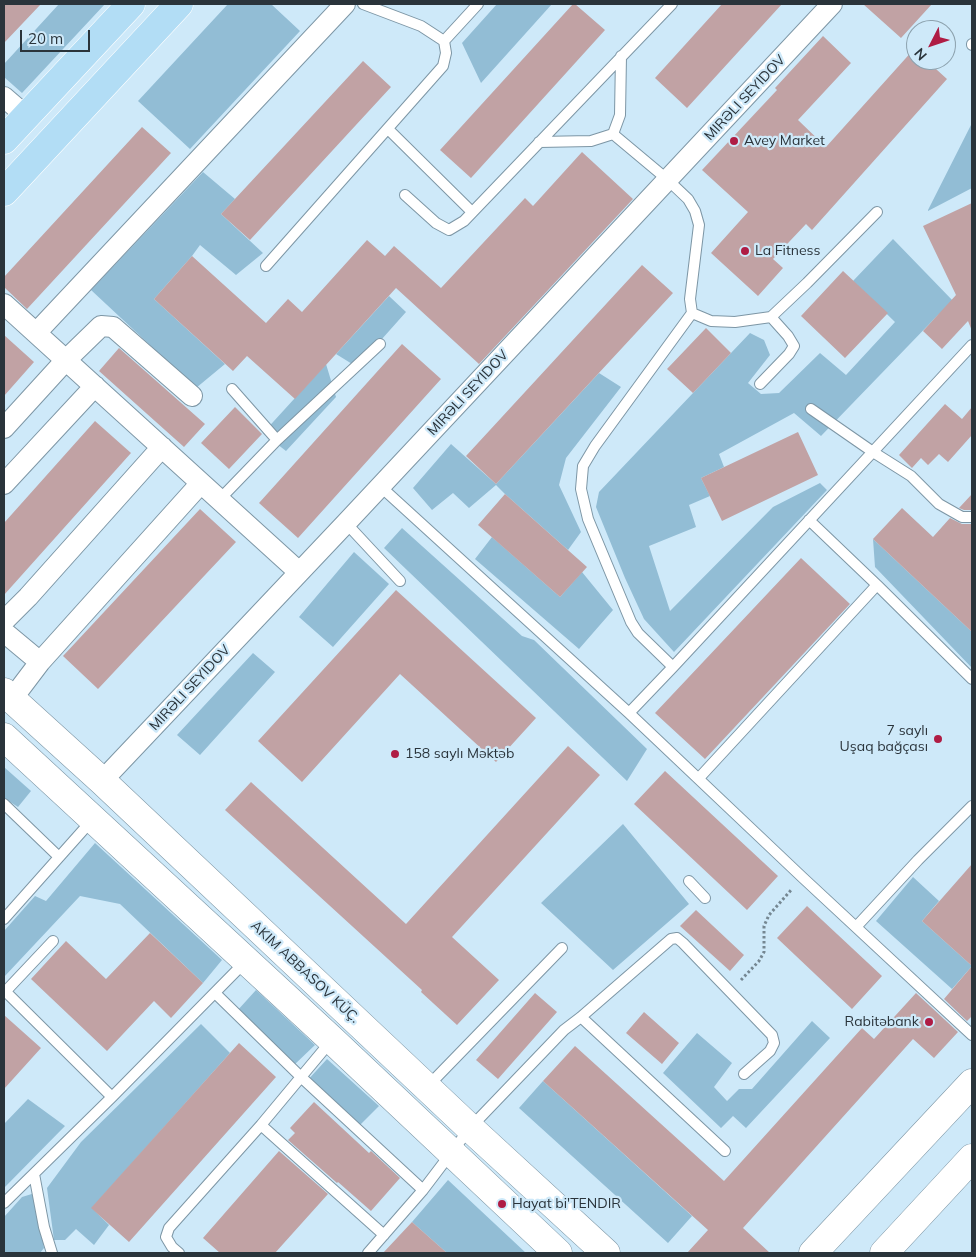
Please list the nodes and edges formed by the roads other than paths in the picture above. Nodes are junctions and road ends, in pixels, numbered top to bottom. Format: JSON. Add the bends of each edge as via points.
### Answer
{"nodes":[{"id":1,"x":131,"y":4,"type":"edge"},
{"id":2,"x":179,"y":4,"type":"edge"},
{"id":3,"x":345,"y":4,"type":"edge"},
{"id":4,"x":363,"y":4,"type":"edge"},
{"id":5,"x":478,"y":4,"type":"edge"},
{"id":6,"x":672,"y":4,"type":"edge"},
{"id":7,"x":832,"y":4,"type":"edge"},
{"id":8,"x":444,"y":41,"type":"junction"},
{"id":9,"x":621,"y":56,"type":"junction"},
{"id":10,"x":4,"y":97,"type":"edge"},
{"id":11,"x":26,"y":116,"type":"junction"},
{"id":12,"x":388,"y":129,"type":"junction"},
{"id":13,"x":613,"y":134,"type":"junction"},
{"id":14,"x":4,"y":140,"type":"edge"},
{"id":15,"x":539,"y":142,"type":"junction"},
{"id":16,"x":668,"y":180,"type":"junction"},
{"id":17,"x":4,"y":192,"type":"edge"},
{"id":18,"x":404,"y":195,"type":"dead end"},
{"id":19,"x":472,"y":212,"type":"junction"},
{"id":20,"x":876,"y":212,"type":"dead end"},
{"id":21,"x":266,"y":266,"type":"dead end"},
{"id":22,"x":4,"y":304,"type":"edge"},
{"id":23,"x":692,"y":313,"type":"junction"},
{"id":24,"x":770,"y":317,"type":"junction"},
{"id":25,"x":36,"y":333,"type":"junction"},
{"id":26,"x":380,"y":344,"type":"dead end"},
{"id":27,"x":972,"y":345,"type":"edge"},
{"id":28,"x":66,"y":360,"type":"junction"},
{"id":29,"x":760,"y":384,"type":"dead end"},
{"id":30,"x":95,"y":386,"type":"junction"},
{"id":31,"x":232,"y":389,"type":"dead end"},
{"id":32,"x":192,"y":396,"type":"dead end"},
{"id":33,"x":811,"y":409,"type":"dead end"},
{"id":34,"x":4,"y":428,"type":"edge"},
{"id":35,"x":277,"y":440,"type":"junction"},
{"id":36,"x":162,"y":447,"type":"junction"},
{"id":37,"x":873,"y":452,"type":"junction"},
{"id":38,"x":201,"y":483,"type":"junction"},
{"id":39,"x":4,"y":484,"type":"edge"},
{"id":40,"x":380,"y":486,"type":"junction"},
{"id":41,"x":220,"y":500,"type":"junction"},
{"id":42,"x":972,"y":517,"type":"edge"},
{"id":43,"x":809,"y":520,"type":"junction"},
{"id":44,"x":346,"y":523,"type":"junction"},
{"id":45,"x":299,"y":572,"type":"junction"},
{"id":46,"x":400,"y":581,"type":"dead end"},
{"id":47,"x":876,"y":585,"type":"junction"},
{"id":48,"x":4,"y":621,"type":"edge"},
{"id":49,"x":4,"y":632,"type":"edge"},
{"id":50,"x":40,"y":662,"type":"junction"},
{"id":51,"x":673,"y":667,"type":"junction"},
{"id":52,"x":972,"y":679,"type":"edge"},
{"id":53,"x":6,"y":700,"type":"edge"},
{"id":54,"x":629,"y":713,"type":"junction"},
{"id":55,"x":4,"y":737,"type":"edge"},
{"id":56,"x":698,"y":778,"type":"junction"},
{"id":57,"x":102,"y":781,"type":"junction"},
{"id":58,"x":4,"y":804,"type":"edge"},
{"id":59,"x":972,"y":806,"type":"edge"},
{"id":60,"x":93,"y":819,"type":"junction"},
{"id":61,"x":59,"y":857,"type":"junction"},
{"id":62,"x":689,"y":881,"type":"dead end"},
{"id":63,"x":705,"y":898,"type":"dead end"},
{"id":64,"x":4,"y":919,"type":"edge"},
{"id":65,"x":856,"y":926,"type":"junction"},
{"id":66,"x":53,"y":941,"type":"dead end"},
{"id":67,"x":562,"y":948,"type":"dead end"},
{"id":68,"x":246,"y":961,"type":"junction"},
{"id":69,"x":4,"y":992,"type":"edge"},
{"id":70,"x":215,"y":992,"type":"junction"},
{"id":71,"x":581,"y":1016,"type":"junction"},
{"id":72,"x":972,"y":1035,"type":"edge"},
{"id":73,"x":332,"y":1040,"type":"junction"},
{"id":74,"x":744,"y":1074,"type":"dead end"},
{"id":75,"x":301,"y":1077,"type":"junction"},
{"id":76,"x":972,"y":1083,"type":"edge"},
{"id":77,"x":427,"y":1087,"type":"junction"},
{"id":78,"x":112,"y":1097,"type":"junction"},
{"id":79,"x":261,"y":1124,"type":"junction"},
{"id":80,"x":470,"y":1128,"type":"junction"},
{"id":81,"x":725,"y":1151,"type":"dead end"},
{"id":82,"x":451,"y":1153,"type":"junction"},
{"id":83,"x":972,"y":1158,"type":"edge"},
{"id":84,"x":34,"y":1174,"type":"junction"},
{"id":85,"x":423,"y":1190,"type":"junction"},
{"id":86,"x":4,"y":1203,"type":"edge"},
{"id":87,"x":384,"y":1235,"type":"junction"},
{"id":88,"x":52,"y":1253,"type":"edge"},
{"id":89,"x":179,"y":1253,"type":"edge"},
{"id":90,"x":368,"y":1253,"type":"edge"},
{"id":91,"x":558,"y":1253,"type":"edge"},
{"id":92,"x":606,"y":1253,"type":"edge"},
{"id":93,"x":813,"y":1253,"type":"edge"},
{"id":94,"x":884,"y":1253,"type":"edge"}],
"edges":[{"from":1,"to":11,"type":"main road"},
{"from":2,"to":17,"type":"main road"},
{"from":3,"to":25,"type":"street"},
{"from":4,"to":8,"type":"lane","via":[[421,26]]},
{"from":5,"to":8,"type":"lane"},
{"from":6,"to":9,"type":"lane"},
{"from":7,"to":16,"type":"street","name":"MIRƏLI SEYIDOV"},
{"from":8,"to":12,"type":"lane","via":[[443,66]]},
{"from":9,"to":13,"type":"lane","via":[[620,116]]},
{"from":9,"to":15,"type":"lane"},
{"from":10,"to":11,"type":"street"},
{"from":11,"to":14,"type":"main road"},
{"from":12,"to":19,"type":"lane"},
{"from":12,"to":21,"type":"lane"},
{"from":13,"to":15,"type":"lane","via":[[590,141]]},
{"from":13,"to":16,"type":"lane"},
{"from":15,"to":19,"type":"lane"},
{"from":16,"to":23,"type":"lane","via":[[688,199],[699,225],[690,299]]},
{"from":16,"to":40,"type":"street","name":"MIRƏLI SEYIDOV"},
{"from":18,"to":19,"type":"lane","via":[[449,230]]},
{"from":20,"to":24,"type":"lane"},
{"from":22,"to":25,"type":"street"},
{"from":23,"to":24,"type":"lane","via":[[711,320],[735,322]]},
{"from":23,"to":51,"type":"lane","via":[[595,446],[583,466],[581,489],[588,519],[630,622]]},
{"from":24,"to":29,"type":"lane","via":[[794,346]]},
{"from":25,"to":28,"type":"street"},
{"from":26,"to":35,"type":"lane"},
{"from":27,"to":37,"type":"lane"},
{"from":28,"to":30,"type":"street"},
{"from":28,"to":32,"type":"street","via":[[101,326],[113,327]]},
{"from":28,"to":34,"type":"street"},
{"from":30,"to":36,"type":"street"},
{"from":30,"to":39,"type":"street"},
{"from":31,"to":35,"type":"lane"},
{"from":33,"to":37,"type":"lane"},
{"from":35,"to":41,"type":"lane"},
{"from":36,"to":38,"type":"street"},
{"from":36,"to":48,"type":"street"},
{"from":37,"to":42,"type":"lane","via":[[911,476],[939,504],[962,517]]},
{"from":37,"to":43,"type":"lane"},
{"from":38,"to":41,"type":"street"},
{"from":38,"to":50,"type":"street"},
{"from":40,"to":44,"type":"street","name":"MIRƏLI SEYIDOV"},
{"from":40,"to":54,"type":"lane"},
{"from":41,"to":45,"type":"street"},
{"from":43,"to":47,"type":"lane"},
{"from":43,"to":51,"type":"lane"},
{"from":44,"to":45,"type":"street","name":"MIRƏLI SEYIDOV"},
{"from":44,"to":46,"type":"lane"},
{"from":45,"to":57,"type":"street","name":"MIRƏLI SEYIDOV"},
{"from":47,"to":52,"type":"lane"},
{"from":47,"to":56,"type":"lane"},
{"from":49,"to":50,"type":"street"},
{"from":50,"to":53,"type":"street"},
{"from":51,"to":54,"type":"lane"},
{"from":53,"to":57,"type":"main road","name":"AKIM ABBASOV KÜÇ."},
{"from":54,"to":56,"type":"lane"},
{"from":55,"to":60,"type":"main road"},
{"from":56,"to":65,"type":"lane"},
{"from":57,"to":77,"type":"main road","name":"AKIM ABBASOV KÜÇ."},
{"from":58,"to":61,"type":"lane"},
{"from":59,"to":65,"type":"lane"},
{"from":60,"to":61,"type":"lane"},
{"from":60,"to":68,"type":"main road"},
{"from":61,"to":64,"type":"lane"},
{"from":62,"to":63,"type":"lane"},
{"from":65,"to":72,"type":"lane"},
{"from":66,"to":69,"type":"lane"},
{"from":67,"to":77,"type":"lane"},
{"from":68,"to":70,"type":"lane"},
{"from":68,"to":73,"type":"main road"},
{"from":69,"to":78,"type":"lane"},
{"from":70,"to":75,"type":"lane"},
{"from":70,"to":78,"type":"lane"},
{"from":71,"to":74,"type":"lane","via":[[671,939],[677,938],[772,1035],[774,1043],[770,1051]]},
{"from":71,"to":80,"type":"lane"},
{"from":71,"to":81,"type":"lane"},
{"from":73,"to":75,"type":"lane"},
{"from":73,"to":82,"type":"main road"},
{"from":75,"to":79,"type":"lane"},
{"from":75,"to":85,"type":"lane"},
{"from":76,"to":93,"type":"main road"},
{"from":77,"to":80,"type":"main road","name":"AKIM ABBASOV KÜÇ."},
{"from":78,"to":84,"type":"lane"},
{"from":79,"to":87,"type":"lane"},
{"from":79,"to":89,"type":"lane","via":[[169,1228],[166,1237]]},
{"from":80,"to":82,"type":"lane"},
{"from":80,"to":92,"type":"main road","name":"AKIM ABBASOV KÜÇ."},
{"from":82,"to":85,"type":"lane"},
{"from":82,"to":91,"type":"main road"},
{"from":83,"to":94,"type":"main road"},
{"from":84,"to":86,"type":"lane"},
{"from":84,"to":88,"type":"lane"},
{"from":85,"to":87,"type":"lane"},
{"from":87,"to":90,"type":"lane"}]}
